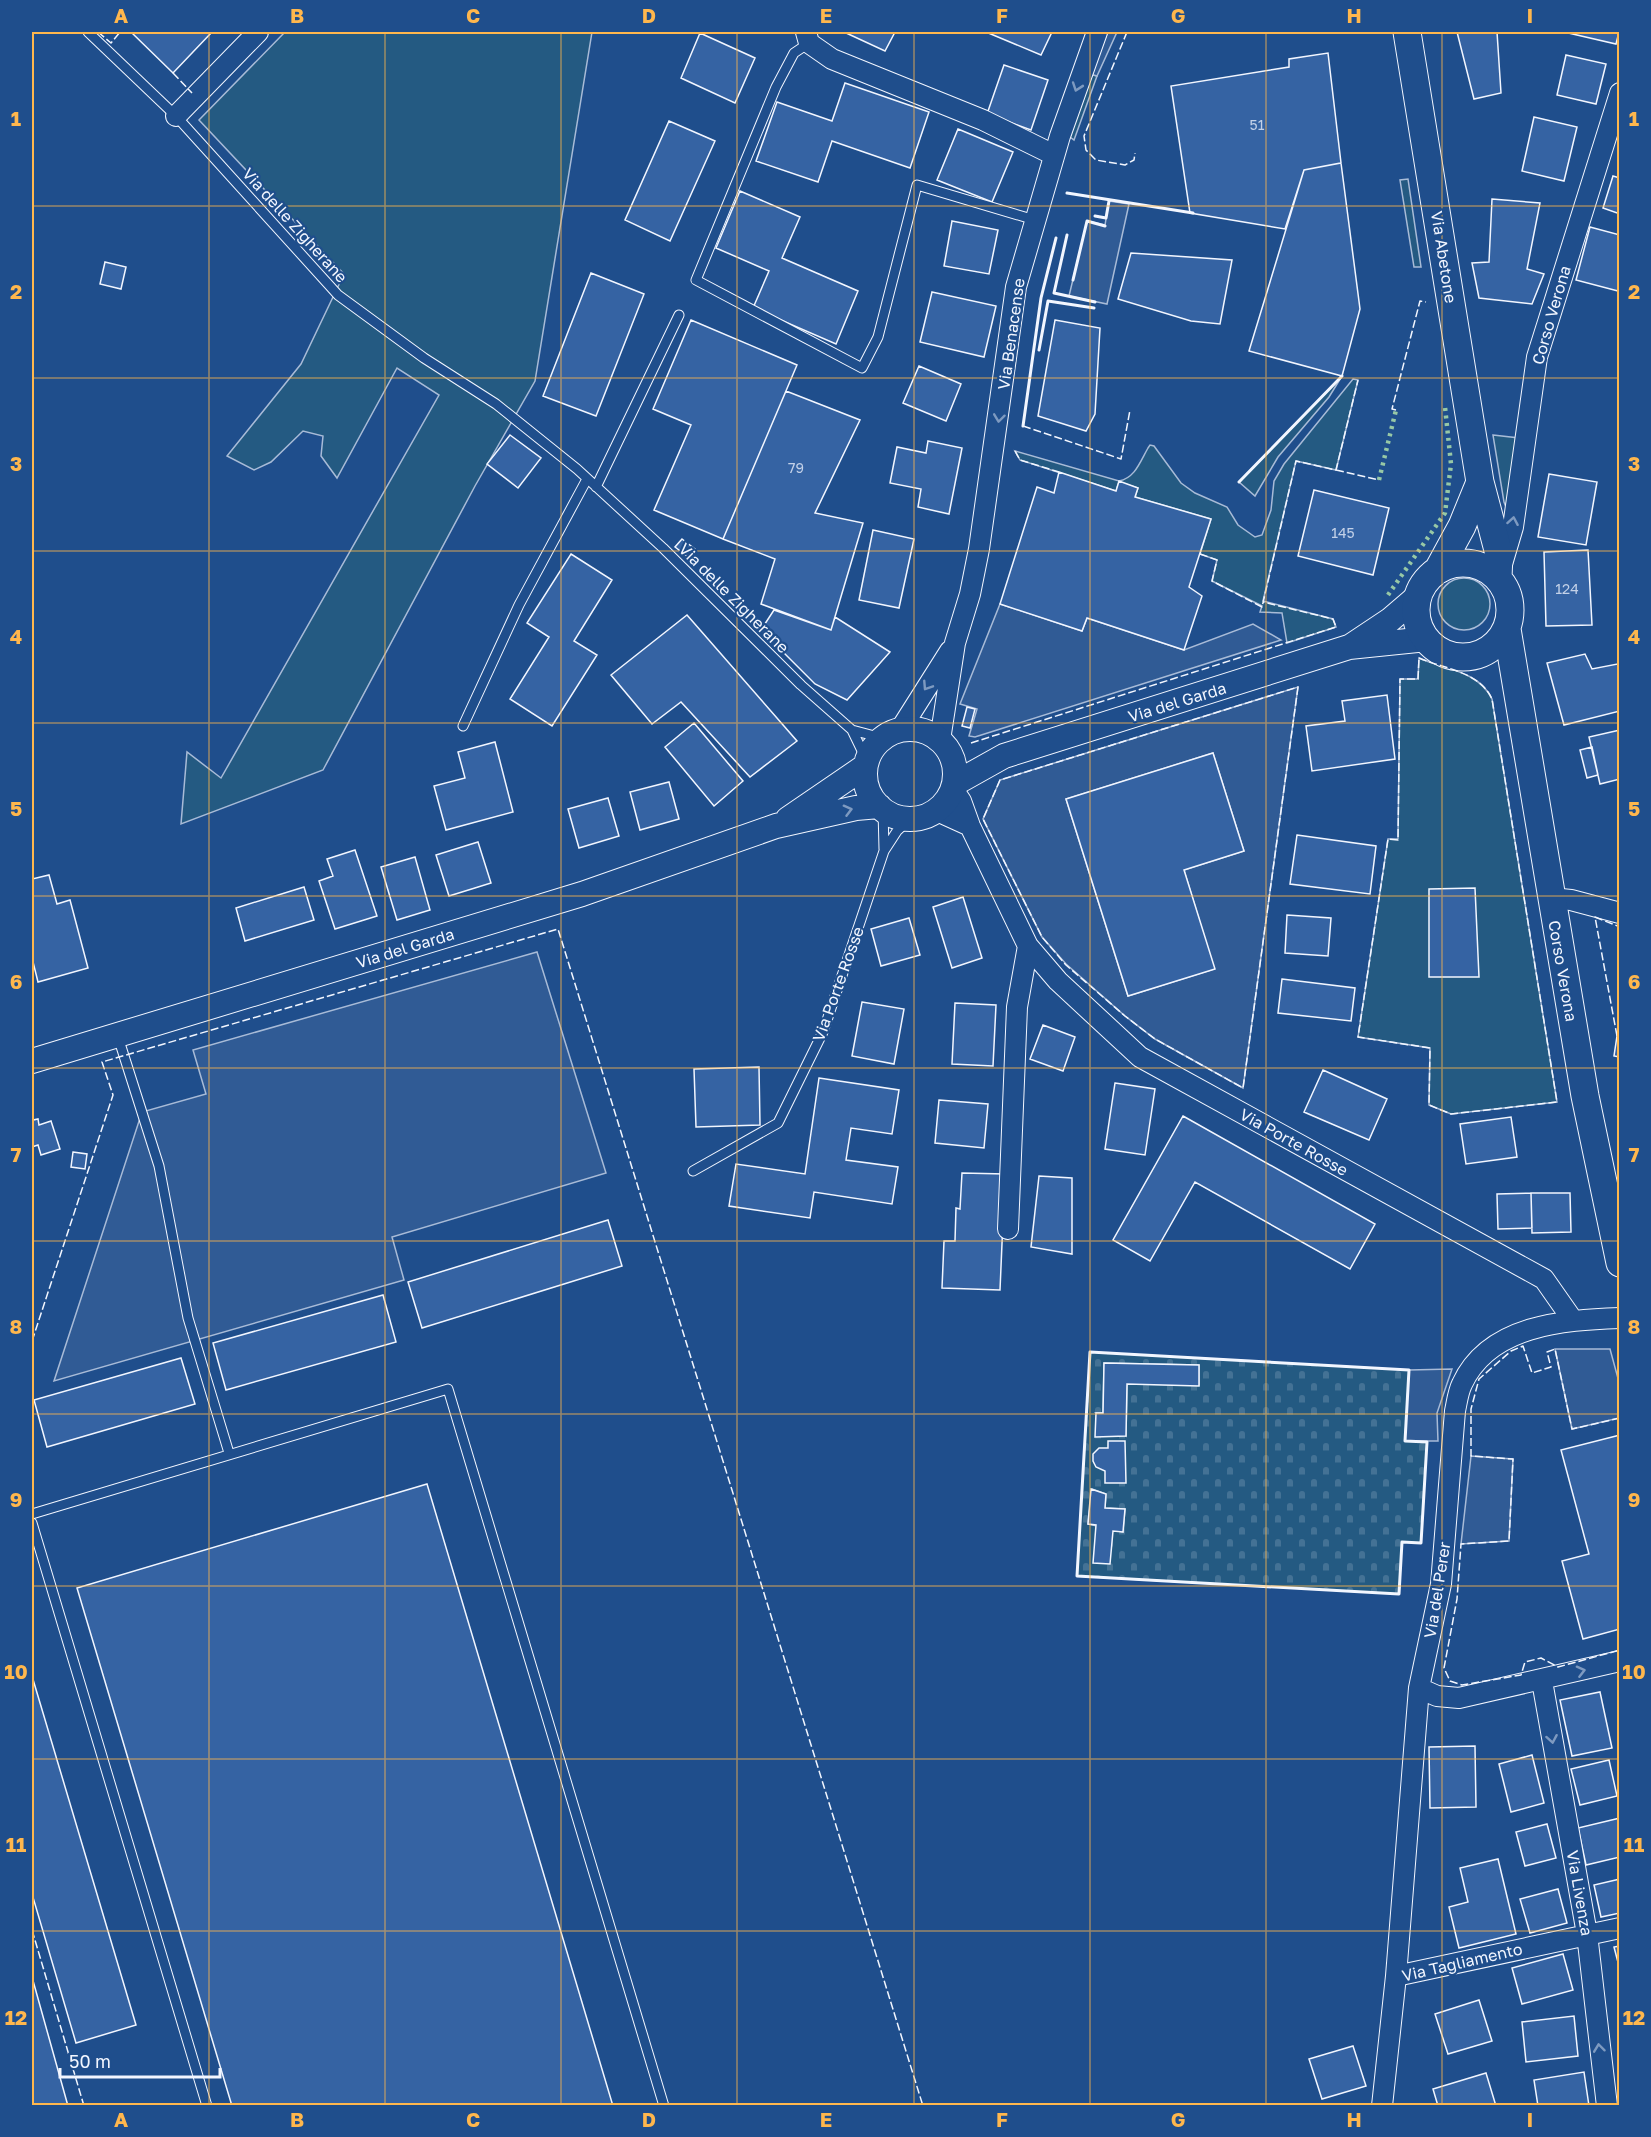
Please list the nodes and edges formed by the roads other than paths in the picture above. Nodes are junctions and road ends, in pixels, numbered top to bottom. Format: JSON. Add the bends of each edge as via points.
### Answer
{"nodes":[{"id":1,"x":88,"y":32,"type":"edge"},
{"id":2,"x":258,"y":32,"type":"edge"},
{"id":3,"x":1097,"y":32,"type":"edge"},
{"id":4,"x":1407,"y":32,"type":"edge"},
{"id":5,"x":807,"y":37,"type":"edge"},
{"id":6,"x":1620,"y":93,"type":"edge"},
{"id":7,"x":176,"y":116,"type":"junction"},
{"id":8,"x":1054,"y":155,"type":"junction"},
{"id":9,"x":1035,"y":219,"type":"junction"},
{"id":10,"x":679,"y":315,"type":"dead end"},
{"id":11,"x":588,"y":479,"type":"junction"},
{"id":12,"x":1480,"y":483,"type":"junction"},
{"id":13,"x":596,"y":487,"type":"junction"},
{"id":14,"x":1438,"y":570,"type":"junction"},
{"id":15,"x":1498,"y":578,"type":"junction"},
{"id":16,"x":1418,"y":596,"type":"junction"},
{"id":17,"x":1507,"y":629,"type":"junction"},
{"id":18,"x":1427,"y":639,"type":"junction"},
{"id":19,"x":955,"y":643,"type":"junction"},
{"id":20,"x":1349,"y":647,"type":"junction"},
{"id":21,"x":1473,"y":656,"type":"junction"},
{"id":22,"x":1513,"y":678,"type":"junction"},
{"id":23,"x":463,"y":726,"type":"dead end"},
{"id":24,"x":852,"y":730,"type":"junction"},
{"id":25,"x":891,"y":734,"type":"junction"},
{"id":26,"x":945,"y":746,"type":"junction"},
{"id":27,"x":1004,"y":756,"type":"junction"},
{"id":28,"x":865,"y":764,"type":"junction"},
{"id":29,"x":954,"y":787,"type":"junction"},
{"id":30,"x":881,"y":808,"type":"junction"},
{"id":31,"x":937,"y":811,"type":"junction"},
{"id":32,"x":910,"y":819,"type":"junction"},
{"id":33,"x":776,"y":826,"type":"junction"},
{"id":34,"x":970,"y":826,"type":"junction"},
{"id":35,"x":884,"y":851,"type":"junction"},
{"id":36,"x":1551,"y":898,"type":"junction"},
{"id":37,"x":1620,"y":913,"type":"edge"},
{"id":38,"x":1028,"y":946,"type":"junction"},
{"id":39,"x":117,"y":1034,"type":"junction"},
{"id":40,"x":32,"y":1061,"type":"edge"},
{"id":41,"x":693,"y":1171,"type":"dead end"},
{"id":42,"x":1008,"y":1229,"type":"dead end"},
{"id":43,"x":1618,"y":1248,"type":"edge"},
{"id":44,"x":1620,"y":1318,"type":"edge"},
{"id":45,"x":1572,"y":1319,"type":"junction"},
{"id":46,"x":229,"y":1453,"type":"junction"},
{"id":47,"x":32,"y":1514,"type":"edge"},
{"id":48,"x":32,"y":1523,"type":"edge"},
{"id":49,"x":1620,"y":1661,"type":"edge"},
{"id":50,"x":1542,"y":1681,"type":"junction"},
{"id":51,"x":1419,"y":1688,"type":"junction"},
{"id":52,"x":1620,"y":1928,"type":"edge"},
{"id":53,"x":1587,"y":1934,"type":"junction"},
{"id":54,"x":1396,"y":1976,"type":"junction"},
{"id":55,"x":207,"y":2106,"type":"edge"},
{"id":56,"x":664,"y":2106,"type":"edge"},
{"id":57,"x":1382,"y":2106,"type":"edge"},
{"id":58,"x":1607,"y":2106,"type":"edge"}],
"edges":[{"from":1,"to":7,"type":"lane","name":"Via delle Zigherane"},
{"from":2,"to":7,"type":"street"},
{"from":3,"to":8,"type":"street","name":"Via Benacense","one_way":true},
{"from":4,"to":12,"type":"main road","name":"Via Abetone"},
{"from":5,"to":8,"type":"street","via":[[832,59],[983,120]]},
{"from":5,"to":9,"type":"lane","via":[[794,52],[776,87],[696,280],[862,368],[878,337],[917,185]]},
{"from":15,"to":6,"type":"street","name":"Corso Verona","one_way":true,"via":[[1513,527],[1537,357]]},
{"from":7,"to":11,"type":"lane","name":"Via delle Zigherane","via":[[338,295],[424,358],[496,404]]},
{"from":8,"to":9,"type":"street","name":"Via Benacense"},
{"from":9,"to":19,"type":"street","name":"Via Benacense","one_way":true,"via":[[1016,287],[970,594]]},
{"from":10,"to":13,"type":"lane"},
{"from":11,"to":13,"type":"lane","name":"Via delle Zigherane"},
{"from":11,"to":23,"type":"lane","via":[[519,605]]},
{"from":12,"to":14,"type":"main road"},
{"from":12,"to":15,"type":"main road","name":"Via Abetone","via":[[1498,554]]},
{"from":13,"to":24,"type":"lane","name":"Via delle Zigherane"},
{"from":14,"to":15,"type":"main road","via":[[1463,563],[1476,564]]},
{"from":14,"to":16,"type":"main road","via":[[1428,578]]},
{"from":15,"to":17,"type":"main road","via":[[1510,602]]},
{"from":16,"to":18,"type":"main road","via":[[1416,614]]},
{"from":16,"to":20,"type":"street","name":"Via del Garda"},
{"from":17,"to":21,"type":"main road","via":[[1487,651]]},
{"from":17,"to":22,"type":"main road","name":"Corso Verona"},
{"from":18,"to":20,"type":"street","name":"Via del Garda"},
{"from":18,"to":21,"type":"main road","via":[[1448,654]]},
{"from":19,"to":25,"type":"street","one_way":true},
{"from":19,"to":26,"type":"street"},
{"from":20,"to":27,"type":"street","name":"Via del Garda"},
{"from":21,"to":22,"type":"main road"},
{"from":22,"to":36,"type":"main road","name":"Corso Verona"},
{"from":24,"to":25,"type":"lane","name":"Via delle Zigherane"},
{"from":24,"to":28,"type":"lane","name":"Via delle Zigherane"},
{"from":25,"to":26,"type":"street","via":[[921,730]]},
{"from":25,"to":28,"type":"street"},
{"from":26,"to":27,"type":"street","name":"Via del Garda"},
{"from":26,"to":29,"type":"street","via":[[955,768]]},
{"from":27,"to":29,"type":"street","name":"Via del Garda"},
{"from":28,"to":30,"type":"street","via":[[869,792]]},
{"from":28,"to":33,"type":"street","name":"Via del Garda"},
{"from":29,"to":31,"type":"street"},
{"from":29,"to":34,"type":"street","name":"Via Porte Rosse"},
{"from":30,"to":32,"type":"street"},
{"from":33,"to":30,"type":"street","name":"Via del Garda","one_way":true,"via":[[856,808]]},
{"from":30,"to":35,"type":"lane"},
{"from":31,"to":32,"type":"street"},
{"from":31,"to":34,"type":"street"},
{"from":32,"to":35,"type":"lane"},
{"from":33,"to":39,"type":"street","name":"Via del Garda","via":[[582,894]]},
{"from":34,"to":38,"type":"street","name":"Via Porte Rosse"},
{"from":35,"to":41,"type":"lane","name":"Via Porte Rosse","via":[[823,1032],[778,1123]]},
{"from":36,"to":37,"type":"street"},
{"from":36,"to":43,"type":"main road","name":"Corso Verona","via":[[1585,1096]]},
{"from":38,"to":42,"type":"street","via":[[1017,1007]]},
{"from":38,"to":45,"type":"street","name":"Via Porte Rosse","via":[[1058,981],[1140,1057],[1544,1280]]},
{"from":39,"to":40,"type":"street","name":"Via del Garda"},
{"from":39,"to":46,"type":"lane","via":[[159,1166],[188,1318]]},
{"from":44,"to":45,"type":"street","name":"Via del Perer"},
{"from":45,"to":51,"type":"street","name":"Via del Perer","via":[[1511,1335],[1480,1359],[1462,1385],[1455,1411],[1441,1584]]},
{"from":46,"to":47,"type":"lane"},
{"from":46,"to":56,"type":"lane","via":[[448,1389]]},
{"from":48,"to":55,"type":"lane"},
{"from":50,"to":49,"type":"street","one_way":true},
{"from":50,"to":51,"type":"street","via":[[1459,1698],[1437,1696]]},
{"from":50,"to":53,"type":"street","name":"Via Livenza","one_way":true},
{"from":51,"to":54,"type":"street","name":"Via del Perer"},
{"from":52,"to":53,"type":"street","name":"Via Tagliamento"},
{"from":53,"to":54,"type":"street","name":"Via Tagliamento"},
{"from":58,"to":53,"type":"street","name":"Via Livenza","one_way":true},
{"from":54,"to":57,"type":"street","name":"Via Tagliamento"}]}
